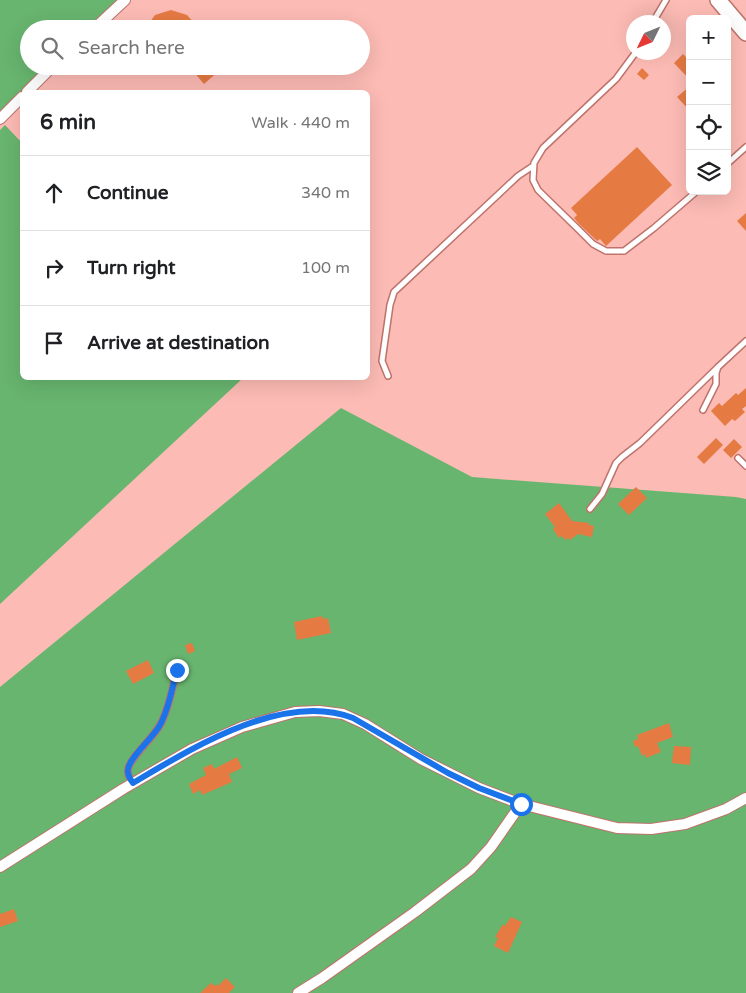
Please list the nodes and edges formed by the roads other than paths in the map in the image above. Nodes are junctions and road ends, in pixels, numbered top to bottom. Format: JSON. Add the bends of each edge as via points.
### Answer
{"nodes":[{"id":1,"x":125,"y":0,"type":"edge"},
{"id":2,"x":666,"y":0,"type":"edge"},
{"id":3,"x":718,"y":0,"type":"edge"},
{"id":4,"x":657,"y":15,"type":"edge"},
{"id":5,"x":104,"y":20,"type":"edge"},
{"id":6,"x":746,"y":33,"type":"edge"},
{"id":7,"x":630,"y":60,"type":"edge"},
{"id":8,"x":44,"y":75,"type":"edge"},
{"id":9,"x":29,"y":90,"type":"edge"},
{"id":10,"x":20,"y":99,"type":"edge"},
{"id":11,"x":0,"y":119,"type":"edge"},
{"id":12,"x":746,"y":147,"type":"edge"},
{"id":13,"x":731,"y":160,"type":"edge"},
{"id":14,"x":533,"y":166,"type":"junction"},
{"id":15,"x":692,"y":195,"type":"edge"},
{"id":16,"x":746,"y":341,"type":"edge"},
{"id":17,"x":718,"y":367,"type":"junction"},
{"id":18,"x":388,"y":376,"type":"dead end"},
{"id":19,"x":703,"y":410,"type":"dead end"},
{"id":20,"x":738,"y":458,"type":"dead end"},
{"id":21,"x":746,"y":466,"type":"edge"},
{"id":22,"x":590,"y":509,"type":"dead end"},
{"id":23,"x":177,"y":670,"type":"dead end"},
{"id":24,"x":133,"y":783,"type":"junction"},
{"id":25,"x":746,"y":798,"type":"edge"},
{"id":26,"x":521,"y":804,"type":"junction"},
{"id":27,"x":0,"y":867,"type":"edge"},
{"id":28,"x":298,"y":993,"type":"edge"}],
"edges":[{"from":1,"to":5,"type":"street"},
{"from":2,"to":4,"type":"lane"},
{"from":3,"to":6,"type":"street"},
{"from":7,"to":14,"type":"lane","via":[[616,79],[543,148]]},
{"from":8,"to":9,"type":"street"},
{"from":10,"to":11,"type":"street"},
{"from":12,"to":13,"type":"lane"},
{"from":14,"to":15,"type":"lane","via":[[533,180],[538,190],[593,244],[606,251],[624,251]]},
{"from":14,"to":18,"type":"lane","via":[[518,176],[394,292],[382,361]]},
{"from":16,"to":17,"type":"lane"},
{"from":17,"to":19,"type":"lane","via":[[716,384]]},
{"from":17,"to":22,"type":"lane","via":[[616,463],[602,494]]},
{"from":20,"to":21,"type":"lane"},
{"from":23,"to":24,"type":"lane","via":[[161,724],[131,762],[128,770]]},
{"from":24,"to":26,"type":"street","via":[[192,749],[242,726],[295,712],[318,711],[353,718],[448,773]]},
{"from":24,"to":27,"type":"street"},
{"from":25,"to":26,"type":"street","via":[[685,824],[638,830],[617,828]]},
{"from":26,"to":28,"type":"street","via":[[471,869]]}]}
